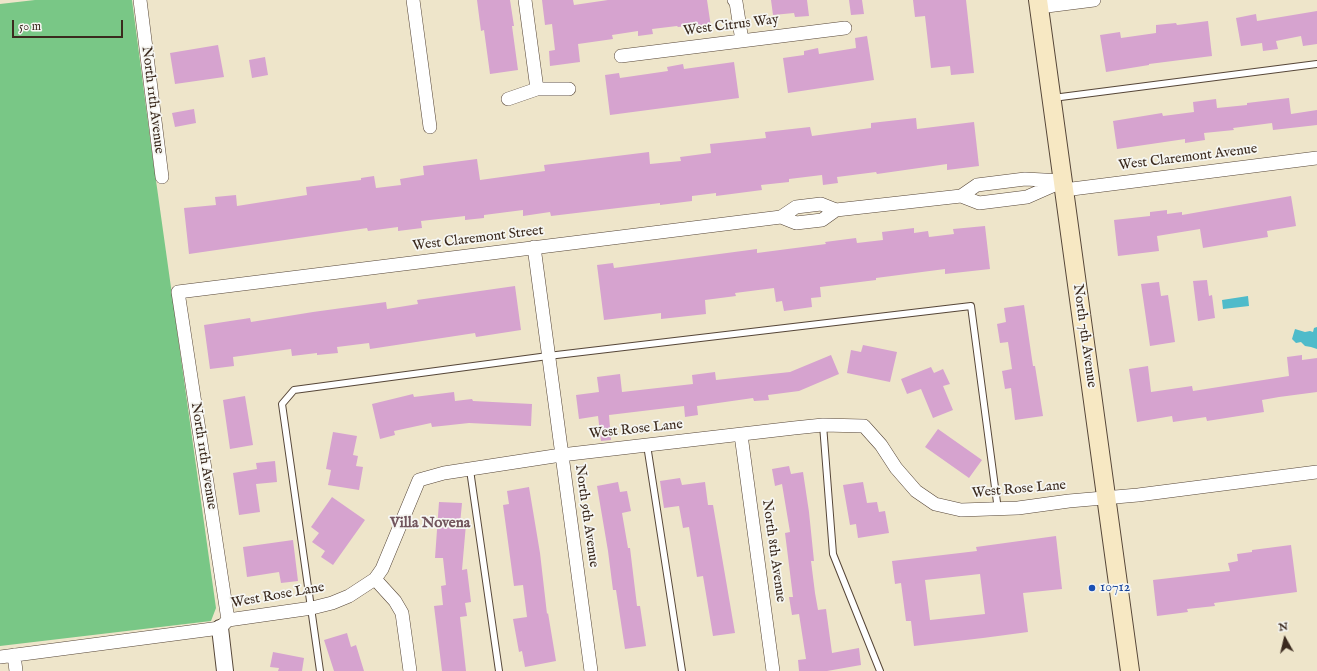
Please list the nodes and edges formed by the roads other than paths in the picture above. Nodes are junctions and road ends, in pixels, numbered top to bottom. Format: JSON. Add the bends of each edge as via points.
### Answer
{"nodes":[{"id":1,"x":140,"y":0,"type":"edge"},
{"id":2,"x":413,"y":0,"type":"edge"},
{"id":3,"x":525,"y":0,"type":"edge"},
{"id":4,"x":1094,"y":0,"type":"edge"},
{"id":5,"x":736,"y":1,"type":"edge"},
{"id":6,"x":1038,"y":4,"type":"edge"},
{"id":7,"x":845,"y":28,"type":"dead end"},
{"id":8,"x":742,"y":41,"type":"junction"},
{"id":9,"x":622,"y":56,"type":"dead end"},
{"id":10,"x":1317,"y":64,"type":"edge"},
{"id":11,"x":537,"y":89,"type":"junction"},
{"id":12,"x":569,"y":89,"type":"dead end"},
{"id":13,"x":508,"y":98,"type":"dead end"},
{"id":14,"x":1051,"y":99,"type":"junction"},
{"id":15,"x":430,"y":128,"type":"dead end"},
{"id":16,"x":1317,"y":158,"type":"edge"},
{"id":17,"x":162,"y":177,"type":"dead end"},
{"id":18,"x":989,"y":184,"type":"junction"},
{"id":19,"x":1063,"y":185,"type":"junction"},
{"id":20,"x":961,"y":196,"type":"junction"},
{"id":21,"x":992,"y":201,"type":"junction"},
{"id":22,"x":534,"y":247,"type":"junction"},
{"id":23,"x":178,"y":292,"type":"joint"},
{"id":24,"x":548,"y":356,"type":"junction"},
{"id":25,"x":823,"y":425,"type":"junction"},
{"id":26,"x":741,"y":435,"type":"junction"},
{"id":27,"x":647,"y":445,"type":"junction"},
{"id":28,"x":561,"y":455,"type":"junction"},
{"id":29,"x":470,"y":470,"type":"junction"},
{"id":30,"x":1317,"y":472,"type":"edge"},
{"id":31,"x":1106,"y":498,"type":"junction"},
{"id":32,"x":998,"y":510,"type":"junction"},
{"id":33,"x":375,"y":579,"type":"junction"},
{"id":34,"x":312,"y":608,"type":"junction"},
{"id":35,"x":224,"y":624,"type":"junction"},
{"id":36,"x":14,"y":655,"type":"junction"},
{"id":37,"x":0,"y":657,"type":"edge"},
{"id":38,"x":16,"y":671,"type":"edge"},
{"id":39,"x":225,"y":671,"type":"edge"},
{"id":40,"x":320,"y":671,"type":"edge"},
{"id":41,"x":410,"y":671,"type":"edge"},
{"id":42,"x":499,"y":671,"type":"edge"},
{"id":43,"x":591,"y":671,"type":"edge"},
{"id":44,"x":682,"y":671,"type":"edge"},
{"id":45,"x":773,"y":671,"type":"edge"},
{"id":46,"x":880,"y":671,"type":"edge"},
{"id":47,"x":1130,"y":671,"type":"edge"}],
"edges":[{"from":1,"to":17,"type":"street","name":"North 11th Avenue"},
{"from":2,"to":15,"type":"street"},
{"from":3,"to":11,"type":"street"},
{"from":4,"to":6,"type":"street"},
{"from":5,"to":8,"type":"street"},
{"from":6,"to":14,"type":"main road","name":"North 7th Avenue"},
{"from":7,"to":8,"type":"street","name":"West Citrus Way"},
{"from":8,"to":9,"type":"street","name":"West Citrus Way"},
{"from":10,"to":14,"type":"lane"},
{"from":11,"to":12,"type":"street"},
{"from":11,"to":13,"type":"street"},
{"from":14,"to":19,"type":"main road","name":"North 7th Avenue"},
{"from":16,"to":19,"type":"street","name":"West Claremont Avenue"},
{"from":18,"to":19,"type":"street","name":"West Claremont Street","via":[[1025,179]]},
{"from":18,"to":20,"type":"street","name":"West Claremont Street","via":[[978,185]]},
{"from":18,"to":21,"type":"street"},
{"from":19,"to":21,"type":"street","name":"West Claremont Street","via":[[1027,197]]},
{"from":19,"to":31,"type":"main road","name":"North 7th Avenue"},
{"from":20,"to":21,"type":"street","name":"West Claremont Street","via":[[979,203]]},
{"from":20,"to":22,"type":"street","name":"West Claremont Street","via":[[836,210],[820,204],[796,207],[781,217]]},
{"from":22,"to":23,"type":"street","name":"West Claremont Street"},
{"from":22,"to":24,"type":"street","name":"North 9th Avenue"},
{"from":23,"to":35,"type":"street","name":"North 11th Avenue"},
{"from":24,"to":28,"type":"street","name":"North 9th Avenue"},
{"from":24,"to":32,"type":"lane","via":[[971,306]]},
{"from":24,"to":34,"type":"lane","via":[[294,390],[282,404]]},
{"from":25,"to":26,"type":"street","name":"West Rose Lane"},
{"from":25,"to":32,"type":"street","name":"West Rose Lane","via":[[864,426],[916,491],[935,504],[961,510]]},
{"from":25,"to":46,"type":"lane","via":[[832,554]]},
{"from":26,"to":27,"type":"street","name":"West Rose Lane"},
{"from":26,"to":45,"type":"street","name":"North 8th Avenue"},
{"from":27,"to":28,"type":"street","name":"West Rose Lane"},
{"from":27,"to":44,"type":"lane"},
{"from":28,"to":29,"type":"street","name":"West Rose Lane"},
{"from":28,"to":43,"type":"street","name":"North 9th Avenue"},
{"from":29,"to":33,"type":"street","name":"West Rose Lane","via":[[444,473],[419,480],[382,569]]},
{"from":29,"to":42,"type":"lane"},
{"from":30,"to":31,"type":"street","name":"West Rose Lane"},
{"from":31,"to":32,"type":"street","name":"West Rose Lane"},
{"from":31,"to":47,"type":"main road","name":"North 7th Avenue"},
{"from":33,"to":34,"type":"street","name":"West Rose Lane","via":[[349,596]]},
{"from":33,"to":41,"type":"street","via":[[402,613]]},
{"from":34,"to":35,"type":"street","name":"West Rose Lane"},
{"from":34,"to":40,"type":"lane"},
{"from":35,"to":36,"type":"street","name":"West Rose Lane"},
{"from":35,"to":39,"type":"street","name":"North 11th Avenue"},
{"from":36,"to":37,"type":"street","name":"West Rose Lane"},
{"from":36,"to":38,"type":"street"}]}
